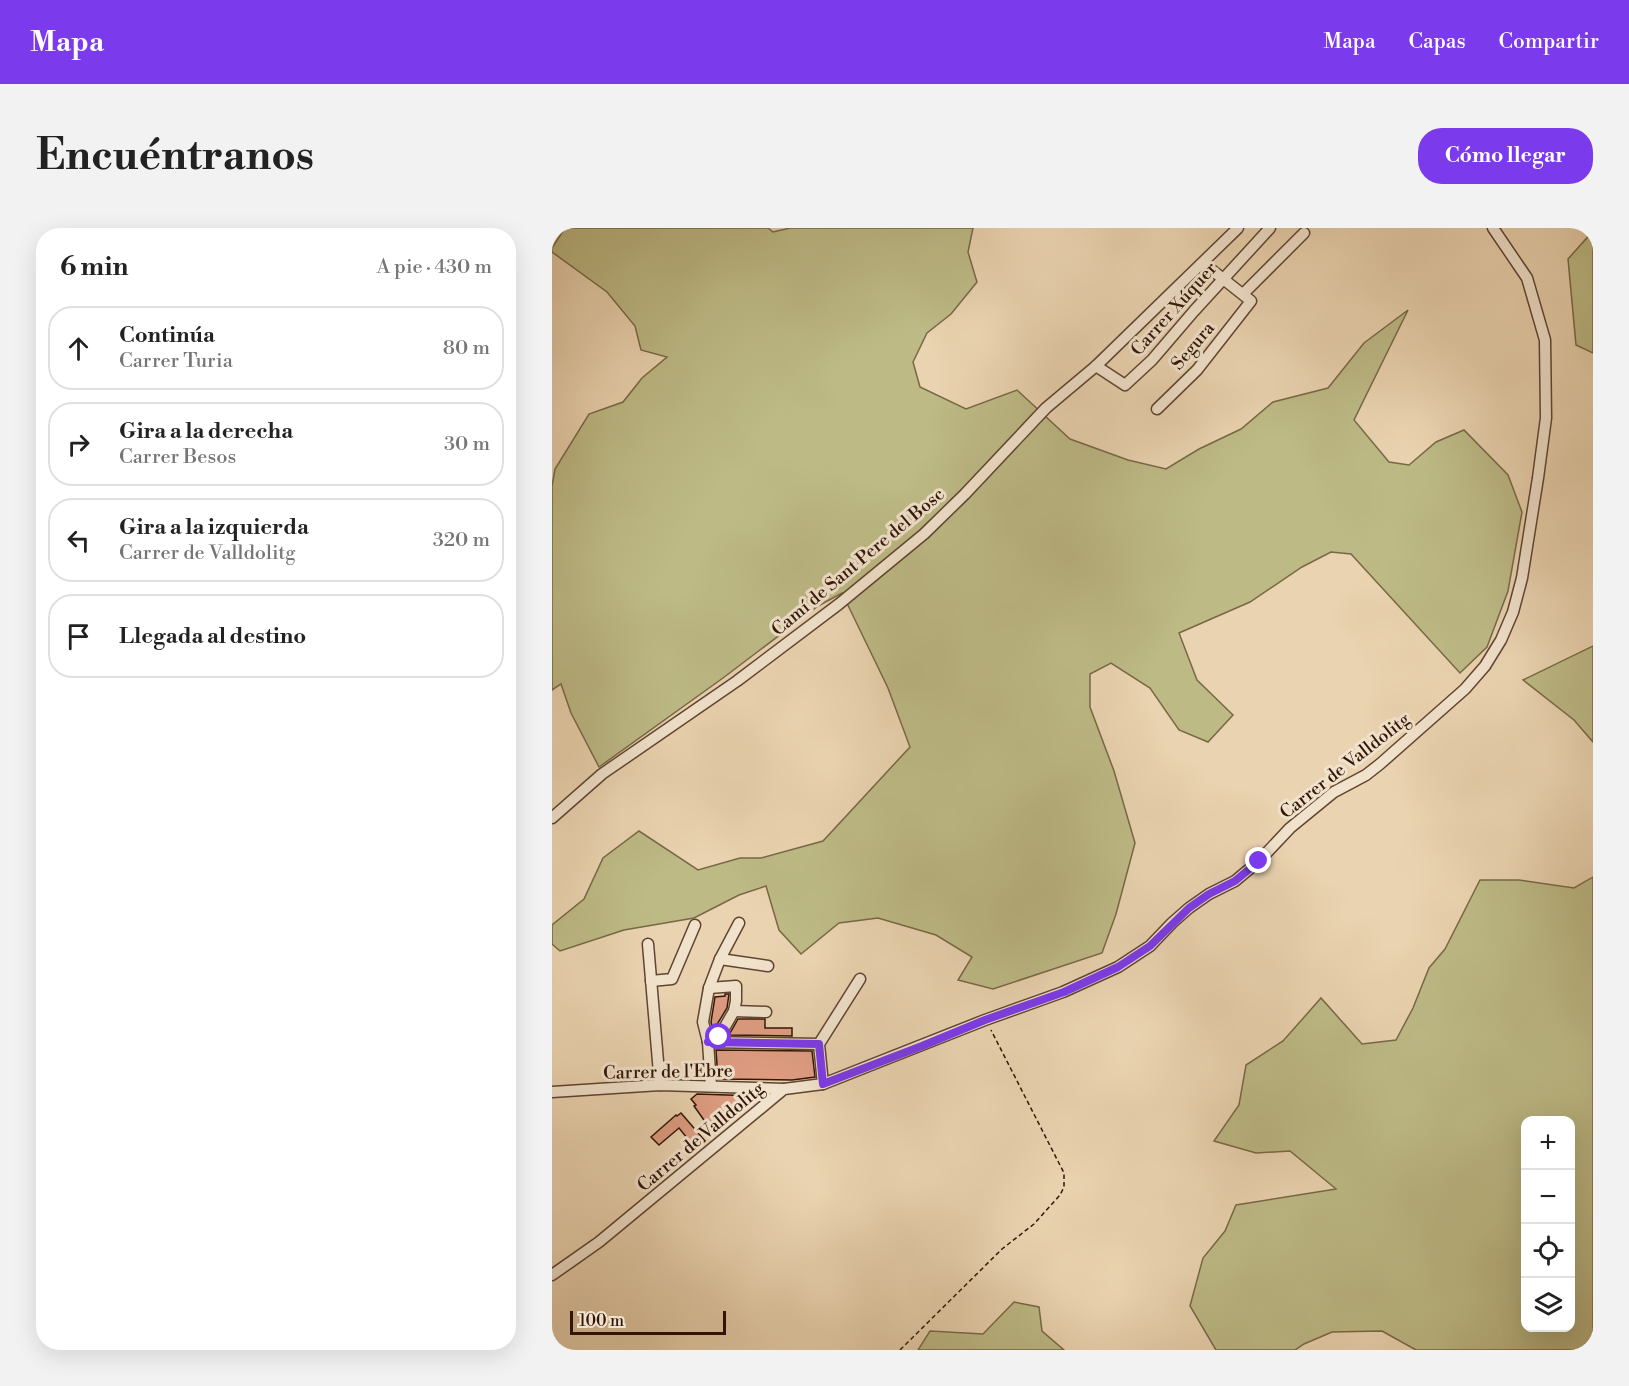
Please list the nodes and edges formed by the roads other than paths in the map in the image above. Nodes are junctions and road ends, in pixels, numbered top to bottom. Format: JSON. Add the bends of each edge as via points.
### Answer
{"nodes":[{"id":1,"x":1238,"y":228,"type":"edge"},
{"id":2,"x":1270,"y":228,"type":"edge"},
{"id":3,"x":1493,"y":228,"type":"edge"},
{"id":4,"x":1304,"y":234,"type":"dead end"},
{"id":5,"x":1203,"y":263,"type":"junction"},
{"id":6,"x":1223,"y":278,"type":"junction"},
{"id":7,"x":1247,"y":298,"type":"junction"},
{"id":8,"x":1096,"y":366,"type":"junction"},
{"id":9,"x":1157,"y":409,"type":"dead end"},
{"id":10,"x":552,"y":818,"type":"edge"},
{"id":11,"x":739,"y":923,"type":"dead end"},
{"id":12,"x":695,"y":925,"type":"dead end"},
{"id":13,"x":648,"y":944,"type":"dead end"},
{"id":14,"x":720,"y":959,"type":"junction"},
{"id":15,"x":768,"y":966,"type":"dead end"},
{"id":16,"x":860,"y":979,"type":"dead end"},
{"id":17,"x":651,"y":981,"type":"junction"},
{"id":18,"x":709,"y":988,"type":"junction"},
{"id":19,"x":734,"y":1011,"type":"junction"},
{"id":20,"x":766,"y":1012,"type":"dead end"},
{"id":21,"x":708,"y":1042,"type":"junction"},
{"id":22,"x":819,"y":1044,"type":"junction"},
{"id":23,"x":823,"y":1084,"type":"junction"},
{"id":24,"x":660,"y":1085,"type":"junction"},
{"id":25,"x":711,"y":1086,"type":"junction"},
{"id":26,"x":784,"y":1089,"type":"junction"},
{"id":27,"x":552,"y":1092,"type":"edge"},
{"id":28,"x":552,"y":1275,"type":"edge"}],
"edges":[{"from":1,"to":5,"type":"street","name":"Camí de Sant Pere del Bosc"},
{"from":2,"to":6,"type":"street","name":"Carrer Xúquer"},
{"from":3,"to":23,"type":"street","name":"Carrer de Valldolitg","via":[[1527,278],[1545,340],[1546,418],[1522,578],[1513,612],[1485,666],[1465,689],[1380,764],[1334,792],[1235,881],[1189,908],[1150,946],[1118,967],[1064,992]]},
{"from":4,"to":7,"type":"street","name":"Segura"},
{"from":5,"to":6,"type":"street"},
{"from":5,"to":8,"type":"street","name":"Camí de Sant Pere del Bosc"},
{"from":6,"to":7,"type":"street"},
{"from":6,"to":8,"type":"street","name":"Carrer Xúquer","via":[[1152,360],[1125,385]]},
{"from":7,"to":9,"type":"street","name":"Segura","via":[[1197,370]]},
{"from":8,"to":10,"type":"street","name":"Camí de Sant Pere del Bosc","via":[[1046,408],[924,534],[737,681],[602,774]]},
{"from":11,"to":14,"type":"street"},
{"from":12,"to":17,"type":"street","via":[[672,979]]},
{"from":13,"to":17,"type":"street"},
{"from":14,"to":15,"type":"street"},
{"from":14,"to":18,"type":"street"},
{"from":16,"to":22,"type":"street"},
{"from":17,"to":24,"type":"street"},
{"from":18,"to":19,"type":"street","via":[[736,986]]},
{"from":18,"to":21,"type":"street","via":[[703,1022]]},
{"from":19,"to":20,"type":"street"},
{"from":19,"to":21,"type":"street","via":[[719,1037]]},
{"from":21,"to":22,"type":"street"},
{"from":21,"to":25,"type":"street"},
{"from":22,"to":23,"type":"street"},
{"from":23,"to":26,"type":"street","name":"Carrer de Valldolitg"},
{"from":24,"to":25,"type":"street","name":"Carrer de l'Ebre"},
{"from":24,"to":27,"type":"street","name":"Carrer de l'Ebre"},
{"from":25,"to":26,"type":"street","name":"Carrer de l'Ebre"},
{"from":26,"to":28,"type":"street","name":"Carrer de Valldolitg","via":[[599,1242]]}]}
